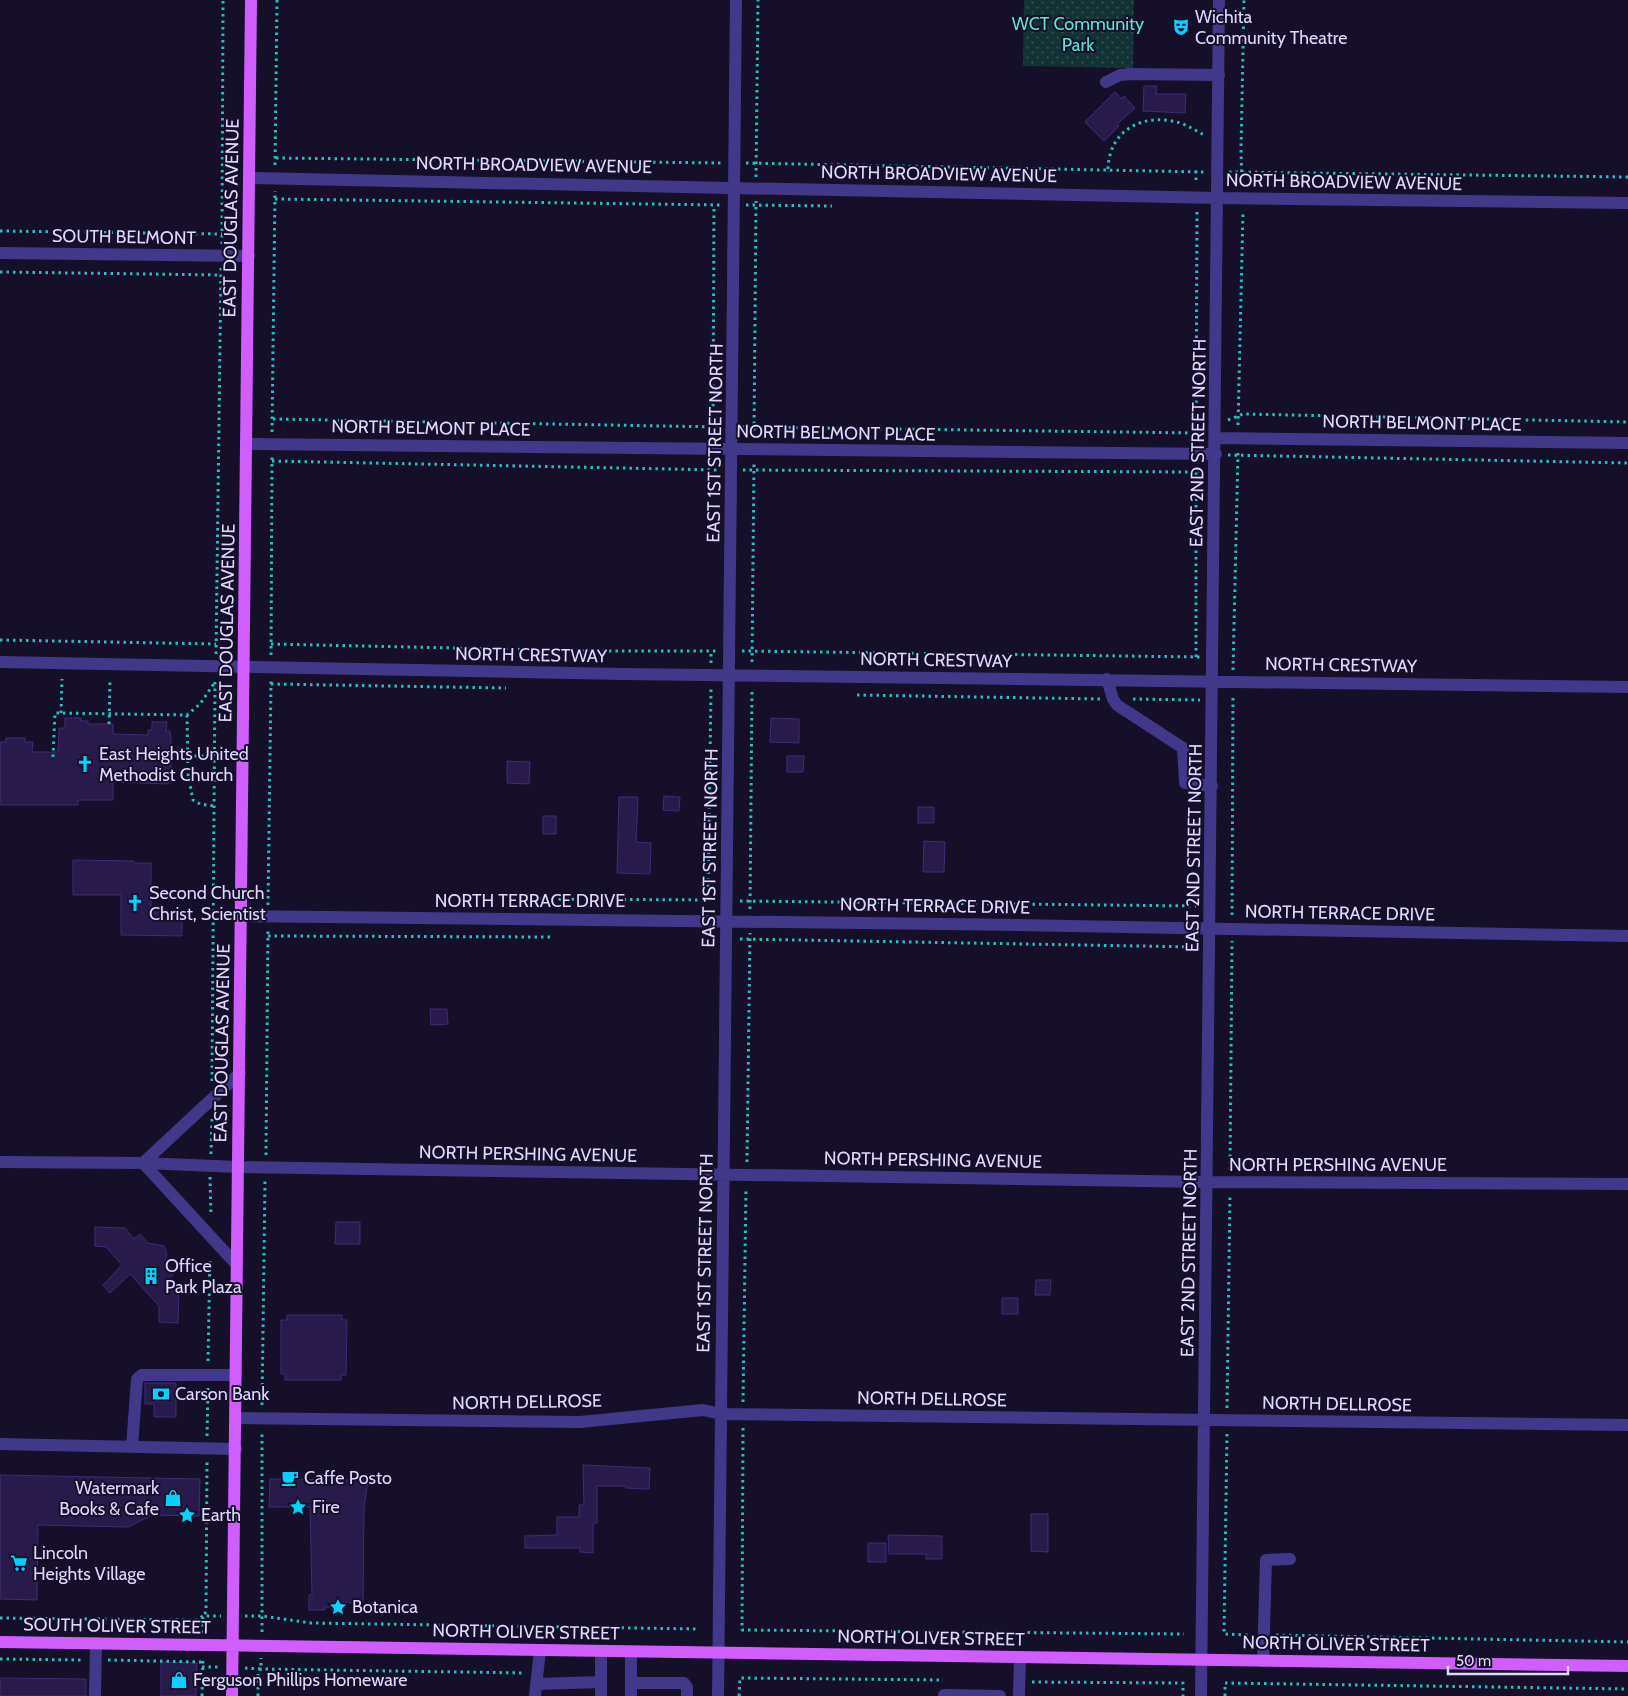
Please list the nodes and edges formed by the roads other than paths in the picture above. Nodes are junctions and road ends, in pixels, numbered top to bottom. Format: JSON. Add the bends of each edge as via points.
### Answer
{"nodes":[{"id":1,"x":251,"y":0,"type":"edge"},
{"id":2,"x":736,"y":0,"type":"edge"},
{"id":3,"x":1220,"y":0,"type":"edge"},
{"id":4,"x":1219,"y":76,"type":"junction"},
{"id":5,"x":1106,"y":82,"type":"dead end"},
{"id":6,"x":249,"y":178,"type":"junction"},
{"id":7,"x":735,"y":186,"type":"junction"},
{"id":8,"x":1218,"y":198,"type":"junction"},
{"id":9,"x":1628,"y":203,"type":"edge"},
{"id":10,"x":0,"y":253,"type":"edge"},
{"id":11,"x":248,"y":256,"type":"junction"},
{"id":12,"x":1216,"y":438,"type":"junction"},
{"id":13,"x":1628,"y":443,"type":"edge"},
{"id":14,"x":246,"y":444,"type":"junction"},
{"id":15,"x":732,"y":449,"type":"junction"},
{"id":16,"x":1216,"y":457,"type":"junction"},
{"id":17,"x":0,"y":662,"type":"edge"},
{"id":18,"x":244,"y":666,"type":"junction"},
{"id":19,"x":729,"y":675,"type":"junction"},
{"id":20,"x":1107,"y":679,"type":"junction"},
{"id":21,"x":1213,"y":680,"type":"junction"},
{"id":22,"x":1628,"y":687,"type":"edge"},
{"id":23,"x":1212,"y":786,"type":"junction"},
{"id":24,"x":241,"y":916,"type":"junction"},
{"id":25,"x":726,"y":920,"type":"junction"},
{"id":26,"x":1210,"y":928,"type":"junction"},
{"id":27,"x":1628,"y":936,"type":"edge"},
{"id":28,"x":240,"y":1073,"type":"junction"},
{"id":29,"x":0,"y":1162,"type":"edge"},
{"id":30,"x":144,"y":1163,"type":"junction"},
{"id":31,"x":238,"y":1168,"type":"junction"},
{"id":32,"x":724,"y":1175,"type":"junction"},
{"id":33,"x":1207,"y":1182,"type":"junction"},
{"id":34,"x":1628,"y":1184,"type":"edge"},
{"id":35,"x":237,"y":1265,"type":"junction"},
{"id":36,"x":236,"y":1375,"type":"junction"},
{"id":37,"x":721,"y":1414,"type":"junction"},
{"id":38,"x":236,"y":1418,"type":"junction"},
{"id":39,"x":1205,"y":1419,"type":"junction"},
{"id":40,"x":1628,"y":1425,"type":"edge"},
{"id":41,"x":0,"y":1444,"type":"edge"},
{"id":42,"x":132,"y":1447,"type":"junction"},
{"id":43,"x":236,"y":1449,"type":"junction"},
{"id":44,"x":1290,"y":1559,"type":"dead end"},
{"id":45,"x":0,"y":1642,"type":"edge"},
{"id":46,"x":96,"y":1643,"type":"junction"},
{"id":47,"x":233,"y":1644,"type":"junction"},
{"id":48,"x":540,"y":1650,"type":"junction"},
{"id":49,"x":601,"y":1651,"type":"junction"},
{"id":50,"x":631,"y":1652,"type":"junction"},
{"id":51,"x":719,"y":1653,"type":"junction"},
{"id":52,"x":1020,"y":1657,"type":"junction"},
{"id":53,"x":1202,"y":1660,"type":"junction"},
{"id":54,"x":1262,"y":1661,"type":"junction"},
{"id":55,"x":1628,"y":1666,"type":"edge"},
{"id":56,"x":601,"y":1682,"type":"junction"},
{"id":57,"x":535,"y":1690,"type":"edge"},
{"id":58,"x":631,"y":1690,"type":"edge"},
{"id":59,"x":944,"y":1695,"type":"edge"},
{"id":60,"x":95,"y":1696,"type":"edge"},
{"id":61,"x":232,"y":1696,"type":"edge"},
{"id":62,"x":601,"y":1696,"type":"edge"},
{"id":63,"x":687,"y":1696,"type":"edge"},
{"id":64,"x":718,"y":1696,"type":"edge"},
{"id":65,"x":1000,"y":1696,"type":"edge"},
{"id":66,"x":1019,"y":1696,"type":"edge"},
{"id":67,"x":1201,"y":1696,"type":"edge"}],
"edges":[{"from":1,"to":6,"type":"main road","name":"EAST DOUGLAS AVENUE"},
{"from":2,"to":7,"type":"street","name":"EAST 1ST STREET NORTH"},
{"from":3,"to":4,"type":"street","name":"EAST 2ND STREET NORTH"},
{"from":4,"to":5,"type":"street","via":[[1131,74]]},
{"from":4,"to":8,"type":"street","name":"EAST 2ND STREET NORTH"},
{"from":6,"to":7,"type":"street","name":"NORTH BROADVIEW AVENUE"},
{"from":6,"to":11,"type":"main road","name":"EAST DOUGLAS AVENUE"},
{"from":7,"to":8,"type":"street","name":"NORTH BROADVIEW AVENUE"},
{"from":7,"to":15,"type":"street","name":"EAST 1ST STREET NORTH"},
{"from":8,"to":9,"type":"street","name":"NORTH BROADVIEW AVENUE"},
{"from":8,"to":12,"type":"street","name":"EAST 2ND STREET NORTH"},
{"from":10,"to":11,"type":"street","name":"SOUTH BELMONT"},
{"from":11,"to":14,"type":"main road","name":"EAST DOUGLAS AVENUE"},
{"from":12,"to":13,"type":"street","name":"NORTH BELMONT PLACE"},
{"from":12,"to":16,"type":"street","name":"EAST 2ND STREET NORTH"},
{"from":14,"to":15,"type":"street","name":"NORTH BELMONT PLACE"},
{"from":14,"to":18,"type":"main road","name":"EAST DOUGLAS AVENUE"},
{"from":15,"to":16,"type":"street","name":"NORTH BELMONT PLACE","via":[[1196,454]]},
{"from":15,"to":19,"type":"street","name":"EAST 1ST STREET NORTH"},
{"from":16,"to":21,"type":"street","name":"EAST 2ND STREET NORTH"},
{"from":17,"to":18,"type":"street","name":"NORTH CRESTWAY"},
{"from":18,"to":19,"type":"street","name":"NORTH CRESTWAY"},
{"from":18,"to":24,"type":"main road","name":"EAST DOUGLAS AVENUE"},
{"from":19,"to":20,"type":"street","name":"NORTH CRESTWAY"},
{"from":19,"to":25,"type":"street","name":"EAST 1ST STREET NORTH"},
{"from":20,"to":21,"type":"street","name":"NORTH CRESTWAY"},
{"from":20,"to":23,"type":"street","via":[[1117,704],[1183,748],[1186,783]]},
{"from":21,"to":22,"type":"street","name":"NORTH CRESTWAY"},
{"from":21,"to":23,"type":"street","name":"EAST 2ND STREET NORTH"},
{"from":23,"to":26,"type":"street","name":"EAST 2ND STREET NORTH"},
{"from":24,"to":25,"type":"street","name":"NORTH TERRACE DRIVE"},
{"from":24,"to":28,"type":"main road","name":"EAST DOUGLAS AVENUE"},
{"from":25,"to":26,"type":"street","name":"NORTH TERRACE DRIVE"},
{"from":25,"to":32,"type":"street","name":"EAST 1ST STREET NORTH"},
{"from":26,"to":27,"type":"street","name":"NORTH TERRACE DRIVE"},
{"from":26,"to":33,"type":"street","name":"EAST 2ND STREET NORTH"},
{"from":28,"to":30,"type":"street"},
{"from":28,"to":31,"type":"main road","name":"EAST DOUGLAS AVENUE"},
{"from":29,"to":30,"type":"street","name":"NORTH PERSHING AVENUE"},
{"from":30,"to":31,"type":"street","name":"NORTH PERSHING AVENUE"},
{"from":30,"to":35,"type":"street"},
{"from":31,"to":32,"type":"street","name":"NORTH PERSHING AVENUE"},
{"from":31,"to":35,"type":"main road","name":"EAST DOUGLAS AVENUE"},
{"from":32,"to":33,"type":"street","name":"NORTH PERSHING AVENUE"},
{"from":32,"to":37,"type":"street","name":"EAST 1ST STREET NORTH"},
{"from":33,"to":34,"type":"street","name":"NORTH PERSHING AVENUE"},
{"from":33,"to":39,"type":"street","name":"EAST 2ND STREET NORTH"},
{"from":35,"to":36,"type":"main road","name":"EAST DOUGLAS AVENUE"},
{"from":36,"to":38,"type":"main road","name":"EAST DOUGLAS AVENUE"},
{"from":36,"to":42,"type":"street","via":[[142,1375],[136,1379]]},
{"from":37,"to":38,"type":"street","name":"NORTH DELLROSE","via":[[703,1410],[580,1422]]},
{"from":37,"to":39,"type":"street","name":"NORTH DELLROSE"},
{"from":37,"to":51,"type":"street","name":"EAST 1ST STREET NORTH"},
{"from":38,"to":43,"type":"main road","name":"EAST DOUGLAS AVENUE"},
{"from":39,"to":40,"type":"street","name":"NORTH DELLROSE"},
{"from":39,"to":53,"type":"street","name":"EAST 2ND STREET NORTH"},
{"from":41,"to":42,"type":"street"},
{"from":42,"to":43,"type":"street"},
{"from":43,"to":47,"type":"main road","name":"EAST DOUGLAS AVENUE"},
{"from":44,"to":54,"type":"street","via":[[1266,1560]]},
{"from":45,"to":46,"type":"main road","name":"SOUTH OLIVER STREET"},
{"from":46,"to":47,"type":"main road","name":"SOUTH OLIVER STREET"},
{"from":46,"to":60,"type":"street"},
{"from":47,"to":48,"type":"main road","name":"NORTH OLIVER STREET"},
{"from":47,"to":61,"type":"main road","name":"EAST DOUGLAS AVENUE"},
{"from":48,"to":49,"type":"main road","name":"NORTH OLIVER STREET"},
{"from":48,"to":57,"type":"street"},
{"from":49,"to":50,"type":"main road","name":"NORTH OLIVER STREET"},
{"from":49,"to":56,"type":"street"},
{"from":50,"to":51,"type":"main road","name":"NORTH OLIVER STREET"},
{"from":50,"to":58,"type":"street"},
{"from":51,"to":52,"type":"main road","name":"NORTH OLIVER STREET"},
{"from":51,"to":64,"type":"street","name":"EAST 1ST STREET NORTH"},
{"from":52,"to":53,"type":"main road","name":"NORTH OLIVER STREET"},
{"from":52,"to":66,"type":"street"},
{"from":53,"to":54,"type":"main road","name":"NORTH OLIVER STREET"},
{"from":53,"to":67,"type":"street","name":"EAST 2ND STREET NORTH"},
{"from":54,"to":55,"type":"main road","name":"NORTH OLIVER STREET"},
{"from":56,"to":57,"type":"street"},
{"from":56,"to":62,"type":"street"},
{"from":58,"to":63,"type":"street","via":[[684,1683]]},
{"from":59,"to":65,"type":"street"}]}
